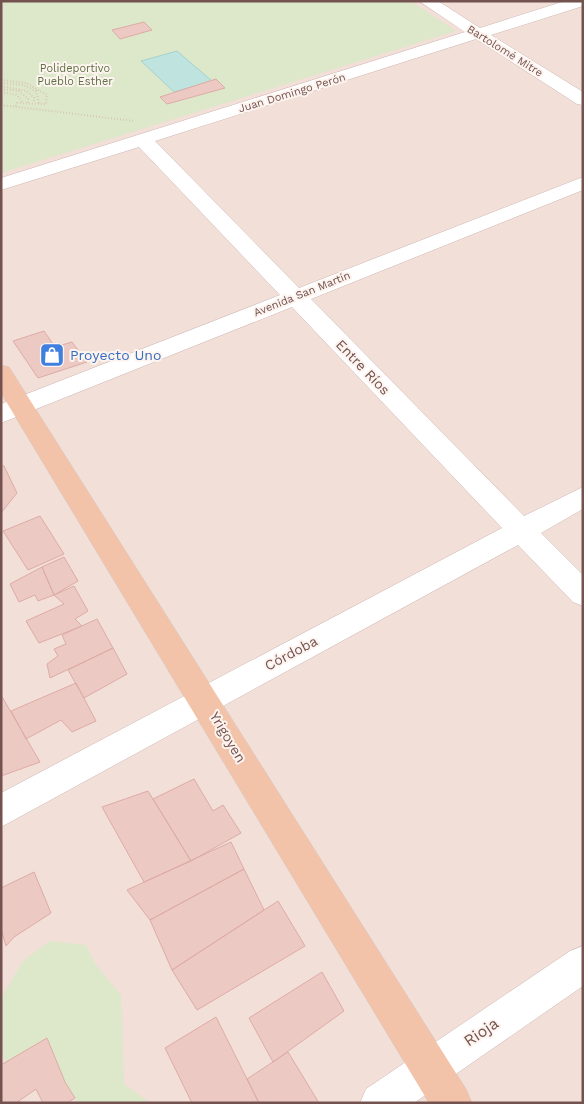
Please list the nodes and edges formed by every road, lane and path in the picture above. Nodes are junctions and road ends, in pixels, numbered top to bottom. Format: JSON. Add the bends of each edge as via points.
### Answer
{"nodes":[{"id":1,"x":427,"y":1,"type":"edge"},
{"id":2,"x":582,"y":1,"type":"edge"},
{"id":3,"x":478,"y":34,"type":"junction"},
{"id":4,"x":1,"y":86,"type":"edge"},
{"id":5,"x":583,"y":100,"type":"edge"},
{"id":6,"x":23,"y":103,"type":"junction"},
{"id":7,"x":28,"y":103,"type":"junction"},
{"id":8,"x":34,"y":103,"type":"junction"},
{"id":9,"x":40,"y":104,"type":"junction"},
{"id":10,"x":1,"y":105,"type":"edge"},
{"id":11,"x":15,"y":107,"type":"junction"},
{"id":12,"x":166,"y":132,"type":"junction"},
{"id":13,"x":143,"y":140,"type":"junction"},
{"id":14,"x":583,"y":183,"type":"edge"},
{"id":15,"x":1,"y":184,"type":"edge"},
{"id":16,"x":295,"y":297,"type":"junction"},
{"id":17,"x":1,"y":373,"type":"edge"},
{"id":18,"x":12,"y":410,"type":"edge"},
{"id":19,"x":583,"y":497,"type":"edge"},
{"id":20,"x":521,"y":530,"type":"junction"},
{"id":21,"x":583,"y":594,"type":"edge"},
{"id":22,"x":205,"y":699,"type":"junction"},
{"id":23,"x":1,"y":811,"type":"edge"},
{"id":24,"x":583,"y":964,"type":"edge"},
{"id":25,"x":430,"y":1067,"type":"junction"},
{"id":26,"x":380,"y":1103,"type":"edge"},
{"id":27,"x":452,"y":1103,"type":"edge"}],
"edges":[{"from":1,"to":3,"type":"street","name":"Bartolomé Mitre"},
{"from":2,"to":3,"type":"street","name":"Juan Domingo Perón"},
{"from":3,"to":5,"type":"street","name":"Bartolomé Mitre"},
{"from":3,"to":12,"type":"street","name":"Juan Domingo Perón"},
{"from":4,"to":6,"type":"path","via":[[22,98]]},
{"from":4,"to":7,"type":"path","via":[[19,92],[28,99]]},
{"from":4,"to":8,"type":"path","via":[[27,91],[34,98]]},
{"from":4,"to":9,"type":"path","via":[[24,85],[36,91]]},
{"from":4,"to":9,"type":"path","via":[[20,81],[36,86],[47,95],[46,104]]},
{"from":6,"to":7,"type":"path"},
{"from":6,"to":11,"type":"path","via":[[17,103]]},
{"from":7,"to":8,"type":"path"},
{"from":8,"to":9,"type":"path"},
{"from":10,"to":11,"type":"path"},
{"from":11,"to":12,"type":"path","via":[[158,124]]},
{"from":12,"to":13,"type":"street","name":"Juan Domingo Perón"},
{"from":13,"to":15,"type":"street","name":"Juan Domingo Perón"},
{"from":13,"to":16,"type":"street","name":"Entre Ríos"},
{"from":14,"to":16,"type":"street","name":"Avenida San Martín"},
{"from":16,"to":18,"type":"street","name":"Avenida San Martín"},
{"from":16,"to":20,"type":"street","name":"Entre Ríos"},
{"from":17,"to":18,"type":"main road","name":"Yrigoyen"},
{"from":18,"to":22,"type":"main road","name":"Yrigoyen"},
{"from":19,"to":20,"type":"street","name":"Córdoba"},
{"from":20,"to":21,"type":"street","name":"Entre Ríos"},
{"from":20,"to":22,"type":"street","name":"Córdoba"},
{"from":22,"to":23,"type":"street","name":"Córdoba"},
{"from":22,"to":25,"type":"main road","name":"Yrigoyen"},
{"from":24,"to":25,"type":"street","name":"Rioja"},
{"from":25,"to":26,"type":"street","name":"Rioja"},
{"from":25,"to":27,"type":"main road","name":"Yrigoyen"}]}
